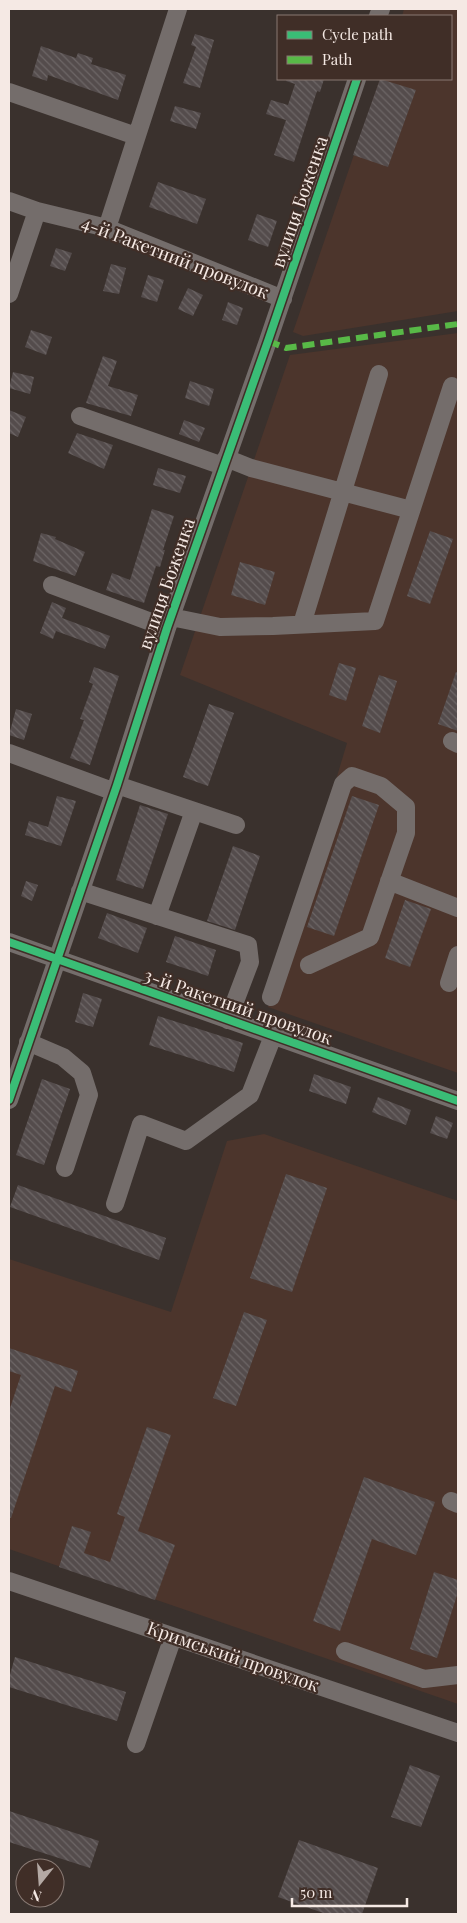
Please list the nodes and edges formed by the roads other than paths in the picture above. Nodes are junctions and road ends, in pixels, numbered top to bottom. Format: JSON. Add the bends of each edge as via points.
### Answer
{"nodes":[{"id":1,"x":178,"y":9,"type":"edge"},
{"id":2,"x":357,"y":80,"type":"edge"},
{"id":3,"x":9,"y":92,"type":"edge"},
{"id":4,"x":136,"y":136,"type":"junction"},
{"id":5,"x":9,"y":201,"type":"edge"},
{"id":6,"x":38,"y":211,"type":"junction"},
{"id":7,"x":107,"y":228,"type":"junction"},
{"id":8,"x":9,"y":294,"type":"edge"},
{"id":9,"x":283,"y":299,"type":"junction"},
{"id":10,"x":379,"y":374,"type":"dead end"},
{"id":11,"x":452,"y":386,"type":"dead end"},
{"id":12,"x":80,"y":416,"type":"dead end"},
{"id":13,"x":224,"y":462,"type":"junction"},
{"id":14,"x":343,"y":492,"type":"junction"},
{"id":15,"x":411,"y":510,"type":"junction"},
{"id":16,"x":52,"y":585,"type":"dead end"},
{"id":17,"x":169,"y":622,"type":"junction"},
{"id":18,"x":302,"y":624,"type":"junction"},
{"id":19,"x":9,"y":753,"type":"edge"},
{"id":20,"x":116,"y":789,"type":"junction"},
{"id":21,"x":194,"y":811,"type":"junction"},
{"id":22,"x":236,"y":825,"type":"dead end"},
{"id":23,"x":389,"y":881,"type":"junction"},
{"id":24,"x":80,"y":891,"type":"junction"},
{"id":25,"x":458,"y":908,"type":"edge"},
{"id":26,"x":157,"y":916,"type":"junction"},
{"id":27,"x":9,"y":942,"type":"edge"},
{"id":28,"x":458,"y":955,"type":"edge"},
{"id":29,"x":57,"y":959,"type":"junction"},
{"id":30,"x":309,"y":965,"type":"dead end"},
{"id":31,"x":449,"y":983,"type":"dead end"},
{"id":32,"x":271,"y":997,"type":"dead end"},
{"id":33,"x":228,"y":1020,"type":"junction"},
{"id":34,"x":273,"y":1036,"type":"junction"},
{"id":35,"x":28,"y":1042,"type":"junction"},
{"id":36,"x":9,"y":1100,"type":"edge"},
{"id":37,"x":458,"y":1101,"type":"edge"},
{"id":38,"x":65,"y":1168,"type":"dead end"},
{"id":39,"x":115,"y":1204,"type":"dead end"},
{"id":40,"x":9,"y":1581,"type":"edge"},
{"id":41,"x":173,"y":1636,"type":"junction"},
{"id":42,"x":345,"y":1651,"type":"dead end"},
{"id":43,"x":458,"y":1675,"type":"edge"},
{"id":44,"x":458,"y":1733,"type":"edge"},
{"id":45,"x":136,"y":1744,"type":"dead end"}],
"edges":[{"from":1,"to":4,"type":"street"},
{"from":2,"to":9,"type":"street","name":"вулиця Боженка"},
{"from":3,"to":4,"type":"street"},
{"from":4,"to":7,"type":"street"},
{"from":5,"to":6,"type":"street","name":"4-й Ракетний провулок"},
{"from":6,"to":7,"type":"street","name":"4-й Ракетний провулок"},
{"from":6,"to":8,"type":"street"},
{"from":7,"to":9,"type":"street","name":"4-й Ракетний провулок"},
{"from":9,"to":13,"type":"street","name":"вулиця Боженка"},
{"from":10,"to":14,"type":"street"},
{"from":11,"to":15,"type":"street"},
{"from":12,"to":13,"type":"street"},
{"from":13,"to":14,"type":"street"},
{"from":13,"to":17,"type":"street","name":"вулиця Боженка"},
{"from":14,"to":15,"type":"street"},
{"from":14,"to":18,"type":"street"},
{"from":15,"to":18,"type":"street","via":[[375,620]]},
{"from":16,"to":17,"type":"street"},
{"from":17,"to":18,"type":"street","via":[[220,627]]},
{"from":17,"to":20,"type":"street","name":"вулиця Боженка"},
{"from":19,"to":20,"type":"street"},
{"from":20,"to":21,"type":"street"},
{"from":20,"to":24,"type":"street","name":"вулиця Боженка"},
{"from":21,"to":22,"type":"street"},
{"from":21,"to":26,"type":"street"},
{"from":23,"to":25,"type":"street"},
{"from":23,"to":30,"type":"street","via":[[370,937]]},
{"from":23,"to":32,"type":"street","via":[[406,833],[406,807],[381,786],[352,776],[343,784]]},
{"from":24,"to":26,"type":"street"},
{"from":24,"to":29,"type":"street","name":"вулиця Боженка"},
{"from":26,"to":33,"type":"street","via":[[248,945],[250,962]]},
{"from":27,"to":29,"type":"street","name":"3-й Ракетний провулок"},
{"from":28,"to":31,"type":"street"},
{"from":29,"to":33,"type":"street","name":"3-й Ракетний провулок"},
{"from":29,"to":35,"type":"street","name":"вулиця Боженка"},
{"from":33,"to":34,"type":"street","name":"3-й Ракетний провулок"},
{"from":34,"to":37,"type":"street","name":"3-й Ракетний провулок"},
{"from":34,"to":39,"type":"street","via":[[250,1095],[186,1141],[141,1124]]},
{"from":35,"to":36,"type":"street","name":"вулиця Боженка"},
{"from":35,"to":38,"type":"street","via":[[64,1057],[82,1073],[89,1094]]},
{"from":40,"to":41,"type":"street","name":"Кримський провулок"},
{"from":41,"to":44,"type":"street","name":"Кримський провулок"},
{"from":41,"to":45,"type":"street"},
{"from":42,"to":43,"type":"street","via":[[424,1679]]}]}
